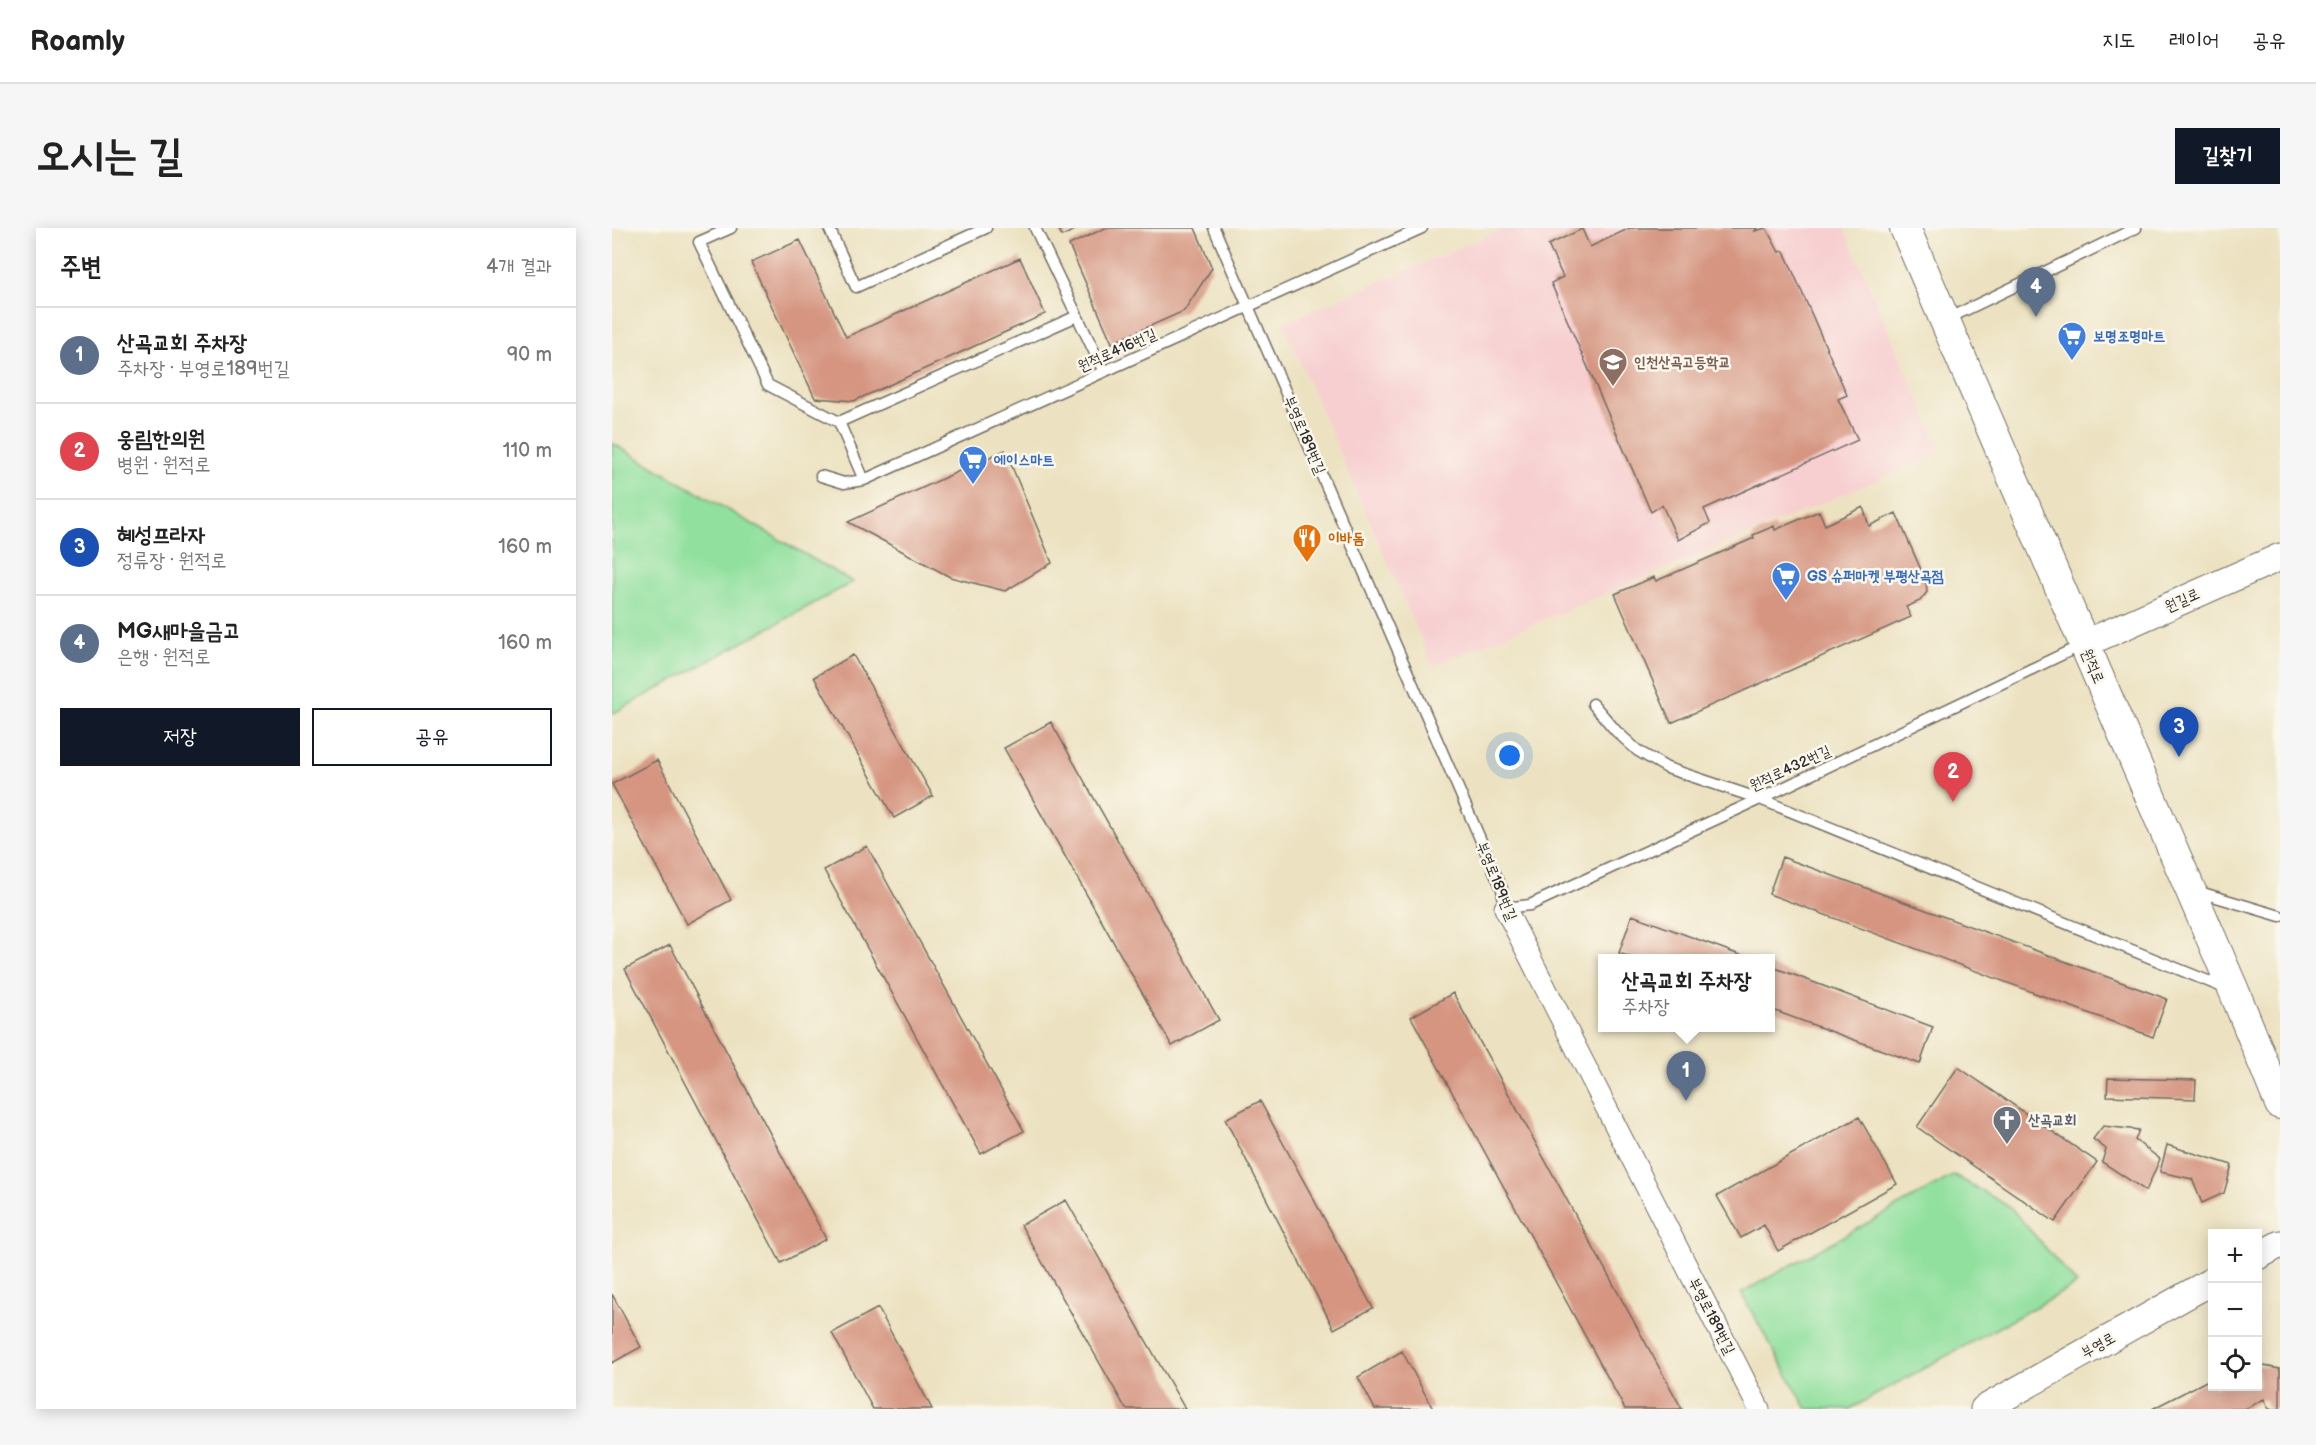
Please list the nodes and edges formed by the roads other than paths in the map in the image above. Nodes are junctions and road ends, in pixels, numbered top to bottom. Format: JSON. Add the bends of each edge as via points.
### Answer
{"nodes":[{"id":1,"x":828,"y":228,"type":"edge"},
{"id":2,"x":986,"y":228,"type":"edge"},
{"id":3,"x":1035,"y":228,"type":"edge"},
{"id":4,"x":1214,"y":228,"type":"edge"},
{"id":5,"x":1422,"y":228,"type":"edge"},
{"id":6,"x":1905,"y":228,"type":"edge"},
{"id":7,"x":2136,"y":228,"type":"edge"},
{"id":8,"x":728,"y":229,"type":"edge"},
{"id":9,"x":1249,"y":306,"type":"junction"},
{"id":10,"x":1077,"y":316,"type":"junction"},
{"id":11,"x":1945,"y":320,"type":"junction"},
{"id":12,"x":1104,"y":372,"type":"junction"},
{"id":13,"x":839,"y":422,"type":"junction"},
{"id":14,"x":820,"y":476,"type":"dead end"},
{"id":15,"x":864,"y":480,"type":"junction"},
{"id":16,"x":2280,"y":557,"type":"edge"},
{"id":17,"x":2084,"y":644,"type":"junction"},
{"id":18,"x":1593,"y":704,"type":"dead end"},
{"id":19,"x":1760,"y":799,"type":"junction"},
{"id":20,"x":2190,"y":889,"type":"junction"},
{"id":21,"x":1505,"y":908,"type":"junction"},
{"id":22,"x":2280,"y":916,"type":"edge"},
{"id":23,"x":2234,"y":991,"type":"junction"},
{"id":24,"x":2280,"y":1104,"type":"edge"},
{"id":25,"x":2280,"y":1244,"type":"edge"},
{"id":26,"x":2262,"y":1254,"type":"edge"},
{"id":27,"x":2208,"y":1283,"type":"edge"},
{"id":28,"x":1759,"y":1409,"type":"edge"},
{"id":29,"x":1984,"y":1409,"type":"edge"}],
"edges":[{"from":1,"to":2,"type":"lane","via":[[856,287]]},
{"from":3,"to":10,"type":"lane"},
{"from":4,"to":9,"type":"lane","name":"부영로189번길"},
{"from":5,"to":9,"type":"lane","name":"원적로416번길"},
{"from":6,"to":11,"type":"main road","name":"원적로"},
{"from":7,"to":11,"type":"lane"},
{"from":8,"to":13,"type":"lane","via":[[699,242],[768,385]]},
{"from":9,"to":12,"type":"lane","name":"원적로416번길"},
{"from":9,"to":21,"type":"lane","name":"부영로189번길","via":[[1502,889]]},
{"from":10,"to":12,"type":"lane"},
{"from":10,"to":13,"type":"lane"},
{"from":11,"to":17,"type":"main road","name":"원적로"},
{"from":12,"to":15,"type":"lane","name":"원적로416번길"},
{"from":13,"to":15,"type":"lane"},
{"from":14,"to":15,"type":"lane","name":"원적로416번길","via":[[844,483]]},
{"from":16,"to":17,"type":"street","name":"원길로"},
{"from":17,"to":19,"type":"lane","name":"원적로432번길"},
{"from":17,"to":20,"type":"main road","name":"원적로"},
{"from":18,"to":19,"type":"lane","via":[[1638,751],[1667,768]]},
{"from":19,"to":21,"type":"lane","name":"원적로432번길","via":[[1530,905]]},
{"from":19,"to":23,"type":"lane"},
{"from":20,"to":22,"type":"lane"},
{"from":20,"to":23,"type":"main road","name":"원적로"},
{"from":21,"to":28,"type":"street","name":"부영로189번길"},
{"from":23,"to":24,"type":"main road","name":"원적로"},
{"from":25,"to":26,"type":"street"},
{"from":27,"to":29,"type":"street","name":"부영로"}]}
